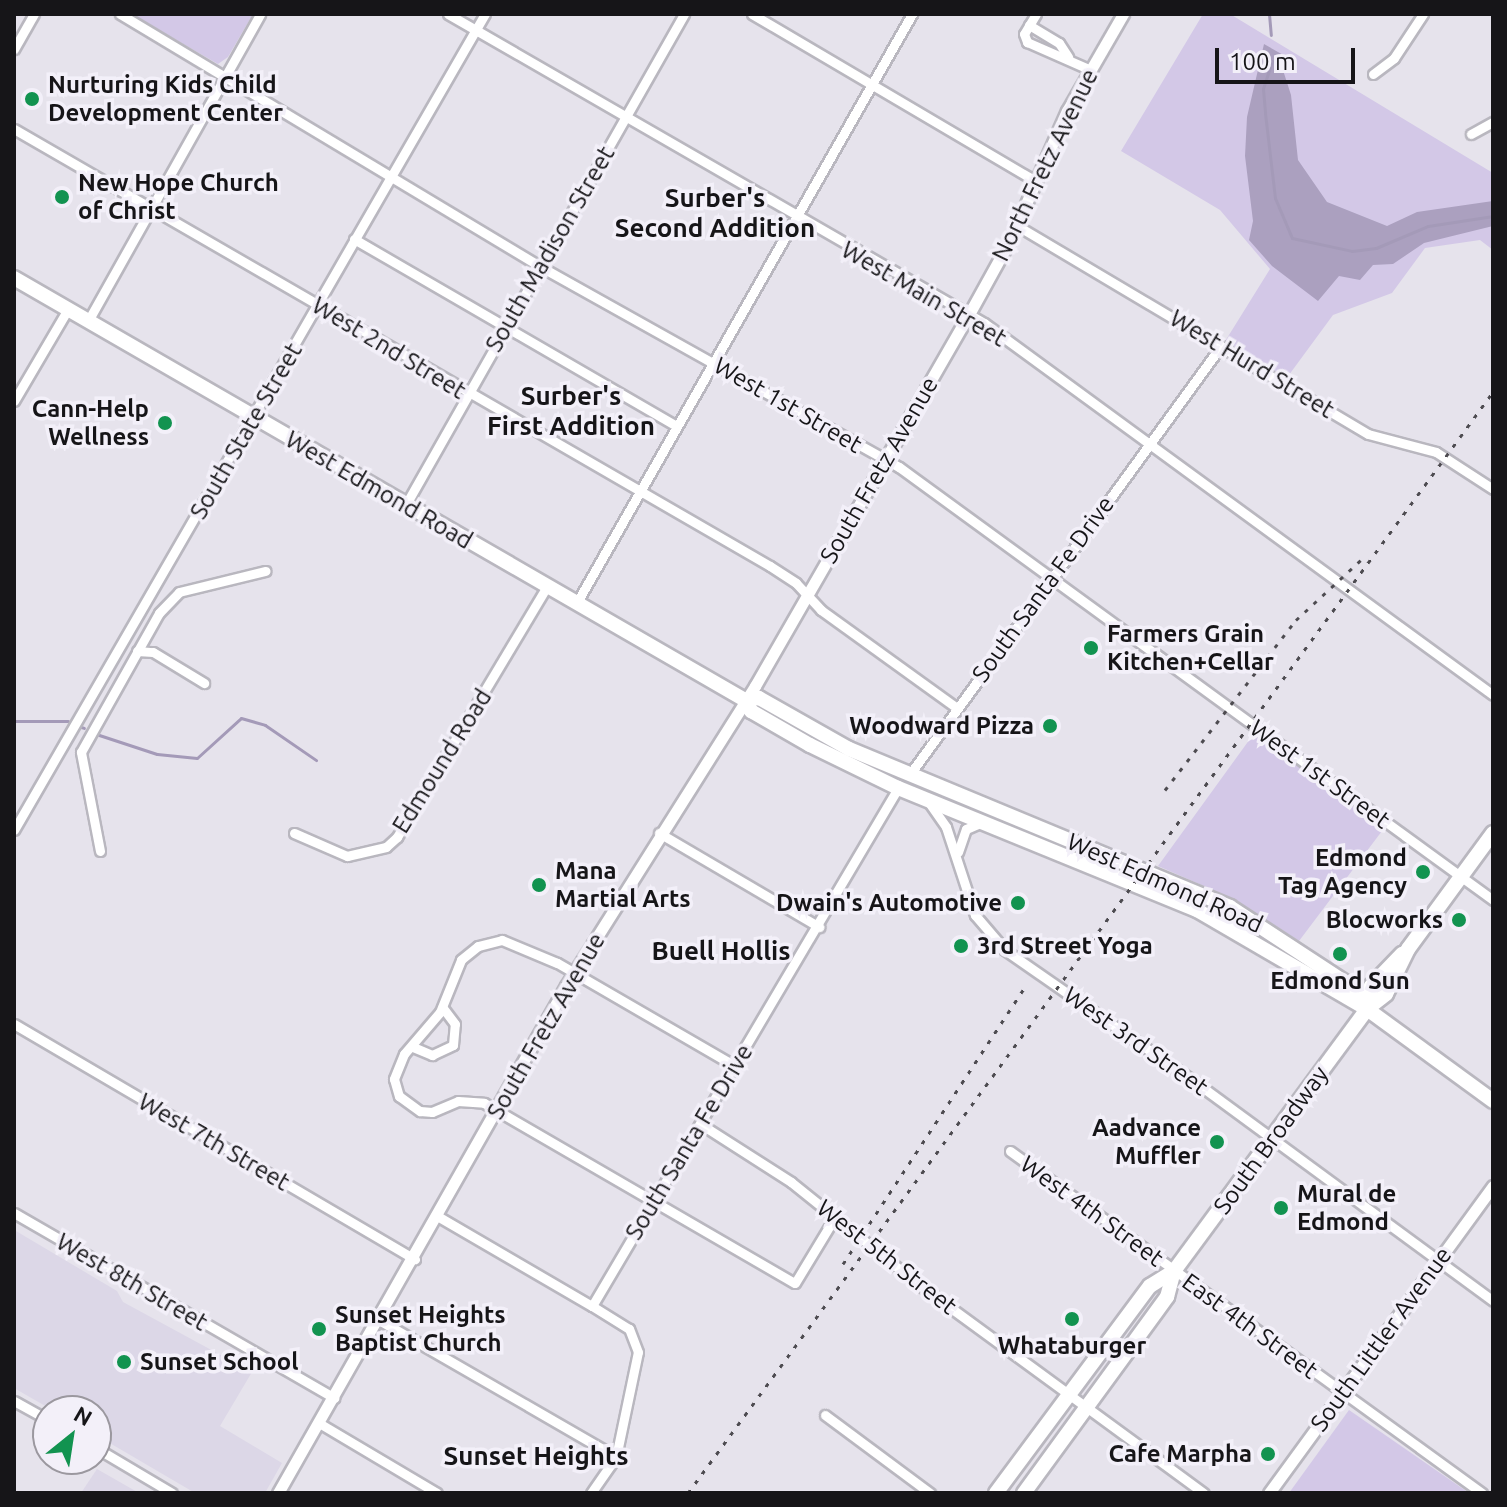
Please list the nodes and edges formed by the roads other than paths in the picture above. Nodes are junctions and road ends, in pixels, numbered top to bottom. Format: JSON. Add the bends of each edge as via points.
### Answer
{"nodes":[{"id":1,"x":34,"y":14,"type":"edge"},
{"id":2,"x":120,"y":14,"type":"edge"},
{"id":3,"x":260,"y":14,"type":"edge"},
{"id":4,"x":448,"y":14,"type":"edge"},
{"id":5,"x":485,"y":14,"type":"edge"},
{"id":6,"x":684,"y":14,"type":"edge"},
{"id":7,"x":752,"y":14,"type":"edge"},
{"id":8,"x":912,"y":14,"type":"edge"},
{"id":9,"x":1036,"y":14,"type":"edge"},
{"id":10,"x":1123,"y":14,"type":"edge"},
{"id":11,"x":1423,"y":14,"type":"edge"},
{"id":12,"x":1029,"y":25,"type":"junction"},
{"id":13,"x":476,"y":31,"type":"junction"},
{"id":14,"x":14,"y":49,"type":"edge"},
{"id":15,"x":1068,"y":57,"type":"junction"},
{"id":16,"x":1091,"y":70,"type":"junction"},
{"id":17,"x":1373,"y":74,"type":"dead end"},
{"id":18,"x":224,"y":75,"type":"junction"},
{"id":19,"x":871,"y":84,"type":"junction"},
{"id":20,"x":625,"y":119,"type":"junction"},
{"id":21,"x":1493,"y":122,"type":"edge"},
{"id":22,"x":14,"y":129,"type":"edge"},
{"id":23,"x":1471,"y":134,"type":"dead end"},
{"id":24,"x":392,"y":175,"type":"junction"},
{"id":25,"x":1034,"y":180,"type":"junction"},
{"id":26,"x":151,"y":208,"type":"junction"},
{"id":27,"x":794,"y":218,"type":"junction"},
{"id":28,"x":1016,"y":225,"type":"junction"},
{"id":29,"x":354,"y":239,"type":"junction"},
{"id":30,"x":541,"y":267,"type":"junction"},
{"id":31,"x":14,"y":278,"type":"edge"},
{"id":32,"x":318,"y":305,"type":"junction"},
{"id":33,"x":68,"y":309,"type":"junction"},
{"id":34,"x":968,"y":316,"type":"junction"},
{"id":35,"x":88,"y":321,"type":"junction"},
{"id":36,"x":504,"y":327,"type":"junction"},
{"id":37,"x":1221,"y":346,"type":"junction"},
{"id":38,"x":712,"y":360,"type":"junction"},
{"id":39,"x":468,"y":395,"type":"junction"},
{"id":40,"x":14,"y":401,"type":"edge"},
{"id":41,"x":253,"y":416,"type":"junction"},
{"id":42,"x":675,"y":425,"type":"junction"},
{"id":43,"x":1149,"y":443,"type":"junction"},
{"id":44,"x":885,"y":460,"type":"junction"},
{"id":45,"x":1493,"y":489,"type":"edge"},
{"id":46,"x":639,"y":492,"type":"junction"},
{"id":47,"x":405,"y":506,"type":"junction"},
{"id":48,"x":265,"y":571,"type":"dead end"},
{"id":49,"x":1051,"y":577,"type":"junction"},
{"id":50,"x":546,"y":588,"type":"junction"},
{"id":51,"x":807,"y":595,"type":"junction"},
{"id":52,"x":576,"y":604,"type":"junction"},
{"id":53,"x":137,"y":651,"type":"junction"},
{"id":54,"x":204,"y":683,"type":"dead end"},
{"id":55,"x":1493,"y":695,"type":"edge"},
{"id":56,"x":93,"y":698,"type":"junction"},
{"id":57,"x":745,"y":700,"type":"junction"},
{"id":58,"x":107,"y":703,"type":"junction"},
{"id":59,"x":957,"y":708,"type":"junction"},
{"id":60,"x":910,"y":774,"type":"junction"},
{"id":61,"x":898,"y":788,"type":"junction"},
{"id":62,"x":917,"y":795,"type":"junction"},
{"id":63,"x":983,"y":822,"type":"junction"},
{"id":64,"x":14,"y":830,"type":"edge"},
{"id":65,"x":294,"y":833,"type":"dead end"},
{"id":66,"x":659,"y":833,"type":"junction"},
{"id":67,"x":1493,"y":833,"type":"edge"},
{"id":68,"x":100,"y":851,"type":"dead end"},
{"id":69,"x":957,"y":860,"type":"junction"},
{"id":70,"x":1461,"y":876,"type":"junction"},
{"id":71,"x":1493,"y":900,"type":"edge"},
{"id":72,"x":819,"y":927,"type":"junction"},
{"id":73,"x":575,"y":974,"type":"junction"},
{"id":74,"x":442,"y":1007,"type":"junction"},
{"id":75,"x":1367,"y":1009,"type":"junction"},
{"id":76,"x":14,"y":1024,"type":"edge"},
{"id":77,"x":413,"y":1047,"type":"junction"},
{"id":78,"x":735,"y":1066,"type":"junction"},
{"id":79,"x":1493,"y":1101,"type":"edge"},
{"id":80,"x":497,"y":1110,"type":"junction"},
{"id":81,"x":702,"y":1125,"type":"junction"},
{"id":82,"x":1272,"y":1140,"type":"junction"},
{"id":83,"x":1010,"y":1151,"type":"dead end"},
{"id":84,"x":1493,"y":1186,"type":"edge"},
{"id":85,"x":653,"y":1202,"type":"junction"},
{"id":86,"x":14,"y":1213,"type":"edge"},
{"id":87,"x":439,"y":1217,"type":"junction"},
{"id":88,"x":835,"y":1217,"type":"junction"},
{"id":89,"x":415,"y":1259,"type":"junction"},
{"id":90,"x":1438,"y":1261,"type":"junction"},
{"id":91,"x":1174,"y":1271,"type":"junction"},
{"id":92,"x":1493,"y":1301,"type":"edge"},
{"id":93,"x":592,"y":1306,"type":"junction"},
{"id":94,"x":379,"y":1320,"type":"junction"},
{"id":95,"x":1343,"y":1392,"type":"junction"},
{"id":96,"x":1069,"y":1394,"type":"junction"},
{"id":97,"x":334,"y":1398,"type":"junction"},
{"id":98,"x":14,"y":1401,"type":"edge"},
{"id":99,"x":1087,"y":1406,"type":"junction"},
{"id":100,"x":32,"y":1411,"type":"edge"},
{"id":101,"x":825,"y":1415,"type":"dead end"},
{"id":102,"x":319,"y":1423,"type":"junction"},
{"id":103,"x":112,"y":1457,"type":"edge"},
{"id":104,"x":616,"y":1457,"type":"junction"},
{"id":105,"x":172,"y":1493,"type":"edge"},
{"id":106,"x":278,"y":1493,"type":"edge"},
{"id":107,"x":437,"y":1493,"type":"edge"},
{"id":108,"x":591,"y":1493,"type":"edge"},
{"id":109,"x":930,"y":1493,"type":"edge"},
{"id":110,"x":996,"y":1493,"type":"edge"},
{"id":111,"x":1024,"y":1493,"type":"edge"},
{"id":112,"x":1204,"y":1493,"type":"edge"},
{"id":113,"x":1269,"y":1493,"type":"edge"},
{"id":114,"x":1482,"y":1493,"type":"edge"}],
"edges":[{"from":1,"to":14,"type":"street"},
{"from":2,"to":18,"type":"street","name":"West 1st Street"},
{"from":3,"to":18,"type":"street"},
{"from":4,"to":13,"type":"street","name":"West Main Street"},
{"from":5,"to":13,"type":"street","name":"South State Street"},
{"from":6,"to":20,"type":"street","name":"South Madison Street"},
{"from":7,"to":19,"type":"street"},
{"from":8,"to":19,"type":"street"},
{"from":9,"to":12,"type":"street"},
{"from":10,"to":16,"type":"street","name":"North Fretz Avenue"},
{"from":11,"to":17,"type":"street","via":[[1394,58]]},
{"from":12,"to":15,"type":"street","via":[[1059,43]]},
{"from":12,"to":15,"type":"street","via":[[1027,42]]},
{"from":13,"to":20,"type":"street","name":"West Main Street"},
{"from":13,"to":24,"type":"street","name":"South State Street"},
{"from":15,"to":16,"type":"street"},
{"from":16,"to":25,"type":"street","name":"North Fretz Avenue"},
{"from":18,"to":24,"type":"street","name":"West 1st Street"},
{"from":18,"to":26,"type":"street"},
{"from":19,"to":25,"type":"street"},
{"from":19,"to":27,"type":"street"},
{"from":20,"to":27,"type":"street","name":"West Main Street"},
{"from":20,"to":30,"type":"street","name":"South Madison Street"},
{"from":21,"to":23,"type":"street"},
{"from":22,"to":26,"type":"street","name":"West 2nd Street"},
{"from":24,"to":29,"type":"street","name":"South State Street"},
{"from":24,"to":30,"type":"street","name":"West 1st Street"},
{"from":25,"to":28,"type":"street","name":"North Fretz Avenue"},
{"from":26,"to":32,"type":"street","name":"West 2nd Street"},
{"from":26,"to":35,"type":"street"},
{"from":27,"to":34,"type":"street","name":"West Main Street"},
{"from":27,"to":38,"type":"street"},
{"from":28,"to":34,"type":"street","name":"North Fretz Avenue"},
{"from":28,"to":37,"type":"street","name":"West Hurd Street"},
{"from":29,"to":32,"type":"street","name":"South State Street"},
{"from":29,"to":36,"type":"street"},
{"from":30,"to":36,"type":"street","name":"South Madison Street"},
{"from":30,"to":38,"type":"street","name":"West 1st Street"},
{"from":31,"to":33,"type":"main road","name":"West Edmond Road"},
{"from":32,"to":39,"type":"street","name":"West 2nd Street"},
{"from":32,"to":41,"type":"street","name":"South State Street"},
{"from":33,"to":35,"type":"main road","name":"West Edmond Road"},
{"from":33,"to":40,"type":"street"},
{"from":34,"to":43,"type":"street","name":"West Main Street"},
{"from":34,"to":44,"type":"street","name":"South Fretz Avenue"},
{"from":35,"to":41,"type":"main road","name":"West Edmond Road"},
{"from":36,"to":39,"type":"street","name":"South Madison Street"},
{"from":36,"to":42,"type":"street"},
{"from":37,"to":43,"type":"street","name":"South Santa Fe Drive"},
{"from":37,"to":45,"type":"street","name":"West Hurd Street","via":[[1368,434],[1436,452]]},
{"from":38,"to":42,"type":"street"},
{"from":38,"to":44,"type":"street","name":"West 1st Street"},
{"from":39,"to":46,"type":"street","name":"West 2nd Street"},
{"from":39,"to":47,"type":"street","name":"South Madison Street"},
{"from":41,"to":47,"type":"main road","name":"West Edmond Road"},
{"from":41,"to":56,"type":"street","name":"South State Street"},
{"from":42,"to":46,"type":"street"},
{"from":43,"to":49,"type":"street","name":"South Santa Fe Drive"},
{"from":43,"to":55,"type":"street","name":"West Main Street"},
{"from":44,"to":49,"type":"street","name":"West 1st Street"},
{"from":44,"to":51,"type":"street","name":"South Fretz Avenue"},
{"from":46,"to":51,"type":"street","name":"West 2nd Street","via":[[770,566]]},
{"from":46,"to":52,"type":"street"},
{"from":47,"to":50,"type":"main road","name":"West Edmond Road"},
{"from":48,"to":53,"type":"street","via":[[179,592]]},
{"from":49,"to":59,"type":"street","name":"South Santa Fe Drive"},
{"from":49,"to":70,"type":"street","name":"West 1st Street"},
{"from":50,"to":52,"type":"main road","name":"West Edmond Road"},
{"from":50,"to":65,"type":"street","name":"Edmound Road","via":[[397,837],[386,847],[347,856]]},
{"from":51,"to":57,"type":"street","name":"South Fretz Avenue"},
{"from":51,"to":59,"type":"street","name":"West 2nd Street"},
{"from":52,"to":57,"type":"main road","name":"West Edmond Road"},
{"from":53,"to":54,"type":"street","via":[[153,652]]},
{"from":53,"to":58,"type":"street"},
{"from":56,"to":58,"type":"street"},
{"from":56,"to":64,"type":"street","name":"South State Street"},
{"from":57,"to":60,"type":"main road","name":"West Edmond Road","via":[[759,698],[849,749]]},
{"from":57,"to":61,"type":"main road","name":"West Edmond Road","via":[[751,711],[792,735]]},
{"from":57,"to":66,"type":"street","name":"South Fretz Avenue"},
{"from":58,"to":68,"type":"street","via":[[80,761]]},
{"from":59,"to":60,"type":"street","name":"South Santa Fe Drive"},
{"from":60,"to":75,"type":"main road","name":"West Edmond Road","via":[[1230,907],[1354,988]]},
{"from":61,"to":62,"type":"main road","name":"West Edmond Road"},
{"from":61,"to":72,"type":"street","name":"South Santa Fe Drive"},
{"from":62,"to":63,"type":"main road","name":"West Edmond Road"},
{"from":62,"to":69,"type":"street","name":"West 3rd Street","via":[[938,814]]},
{"from":63,"to":69,"type":"street","via":[[966,829]]},
{"from":63,"to":75,"type":"main road","name":"West Edmond Road","via":[[1197,910]]},
{"from":66,"to":72,"type":"street"},
{"from":66,"to":73,"type":"street","name":"South Fretz Avenue"},
{"from":67,"to":70,"type":"main road","name":"South Broadway"},
{"from":69,"to":82,"type":"street","name":"West 3rd Street","via":[[975,915],[1005,950]]},
{"from":70,"to":71,"type":"street","name":"West 1st Street"},
{"from":70,"to":75,"type":"main road","name":"South Broadway","via":[[1408,949],[1386,994]]},
{"from":72,"to":78,"type":"street","name":"South Santa Fe Drive"},
{"from":73,"to":74,"type":"street","via":[[514,942],[488,942],[461,960]]},
{"from":73,"to":78,"type":"street"},
{"from":73,"to":80,"type":"street","name":"South Fretz Avenue"},
{"from":74,"to":77,"type":"street"},
{"from":74,"to":77,"type":"street","via":[[455,1024],[453,1045],[432,1055]]},
{"from":75,"to":79,"type":"main road"},
{"from":75,"to":82,"type":"main road","name":"South Broadway"},
{"from":76,"to":89,"type":"street","name":"West 7th Street"},
{"from":77,"to":80,"type":"street","via":[[399,1062],[394,1079],[408,1107],[432,1112],[473,1099]]},
{"from":78,"to":81,"type":"street","name":"South Santa Fe Drive"},
{"from":80,"to":85,"type":"street"},
{"from":80,"to":87,"type":"street","name":"South Fretz Avenue"},
{"from":81,"to":85,"type":"street","name":"South Santa Fe Drive"},
{"from":81,"to":88,"type":"street","name":"West 5th Street","via":[[754,1155]]},
{"from":82,"to":90,"type":"street","name":"West 3rd Street"},
{"from":82,"to":91,"type":"main road","name":"South Broadway"},
{"from":83,"to":91,"type":"street","name":"West 4th Street"},
{"from":84,"to":90,"type":"street","name":"South Littler Avenue"},
{"from":85,"to":88,"type":"street","via":[[795,1283]]},
{"from":85,"to":93,"type":"street","name":"South Santa Fe Drive"},
{"from":86,"to":97,"type":"street","name":"West 8th Street"},
{"from":87,"to":89,"type":"street","name":"South Fretz Avenue"},
{"from":87,"to":93,"type":"street"},
{"from":88,"to":96,"type":"street","name":"West 5th Street"},
{"from":89,"to":94,"type":"street","name":"South Fretz Avenue"},
{"from":90,"to":92,"type":"street","name":"West 3rd Street"},
{"from":90,"to":95,"type":"street","name":"South Littler Avenue"},
{"from":91,"to":95,"type":"street","name":"East 4th Street"},
{"from":91,"to":96,"type":"main road","name":"South Broadway","via":[[1150,1286]]},
{"from":91,"to":99,"type":"main road","name":"South Broadway","via":[[1167,1297]]},
{"from":93,"to":104,"type":"street","via":[[629,1329],[637,1343]]},
{"from":94,"to":97,"type":"street","name":"South Fretz Avenue"},
{"from":94,"to":104,"type":"street"},
{"from":95,"to":113,"type":"street","name":"South Littler Avenue"},
{"from":95,"to":114,"type":"street","name":"East 4th Street"},
{"from":96,"to":99,"type":"street","name":"West 5th Street"},
{"from":96,"to":110,"type":"main road","name":"South Broadway"},
{"from":97,"to":102,"type":"street","name":"South Fretz Avenue"},
{"from":98,"to":100,"type":"street"},
{"from":99,"to":111,"type":"main road","name":"South Broadway"},
{"from":99,"to":112,"type":"street","name":"West 5th Street"},
{"from":101,"to":109,"type":"street"},
{"from":102,"to":106,"type":"street","name":"South Fretz Avenue"},
{"from":102,"to":107,"type":"street"},
{"from":103,"to":105,"type":"street"},
{"from":104,"to":108,"type":"street"}]}
